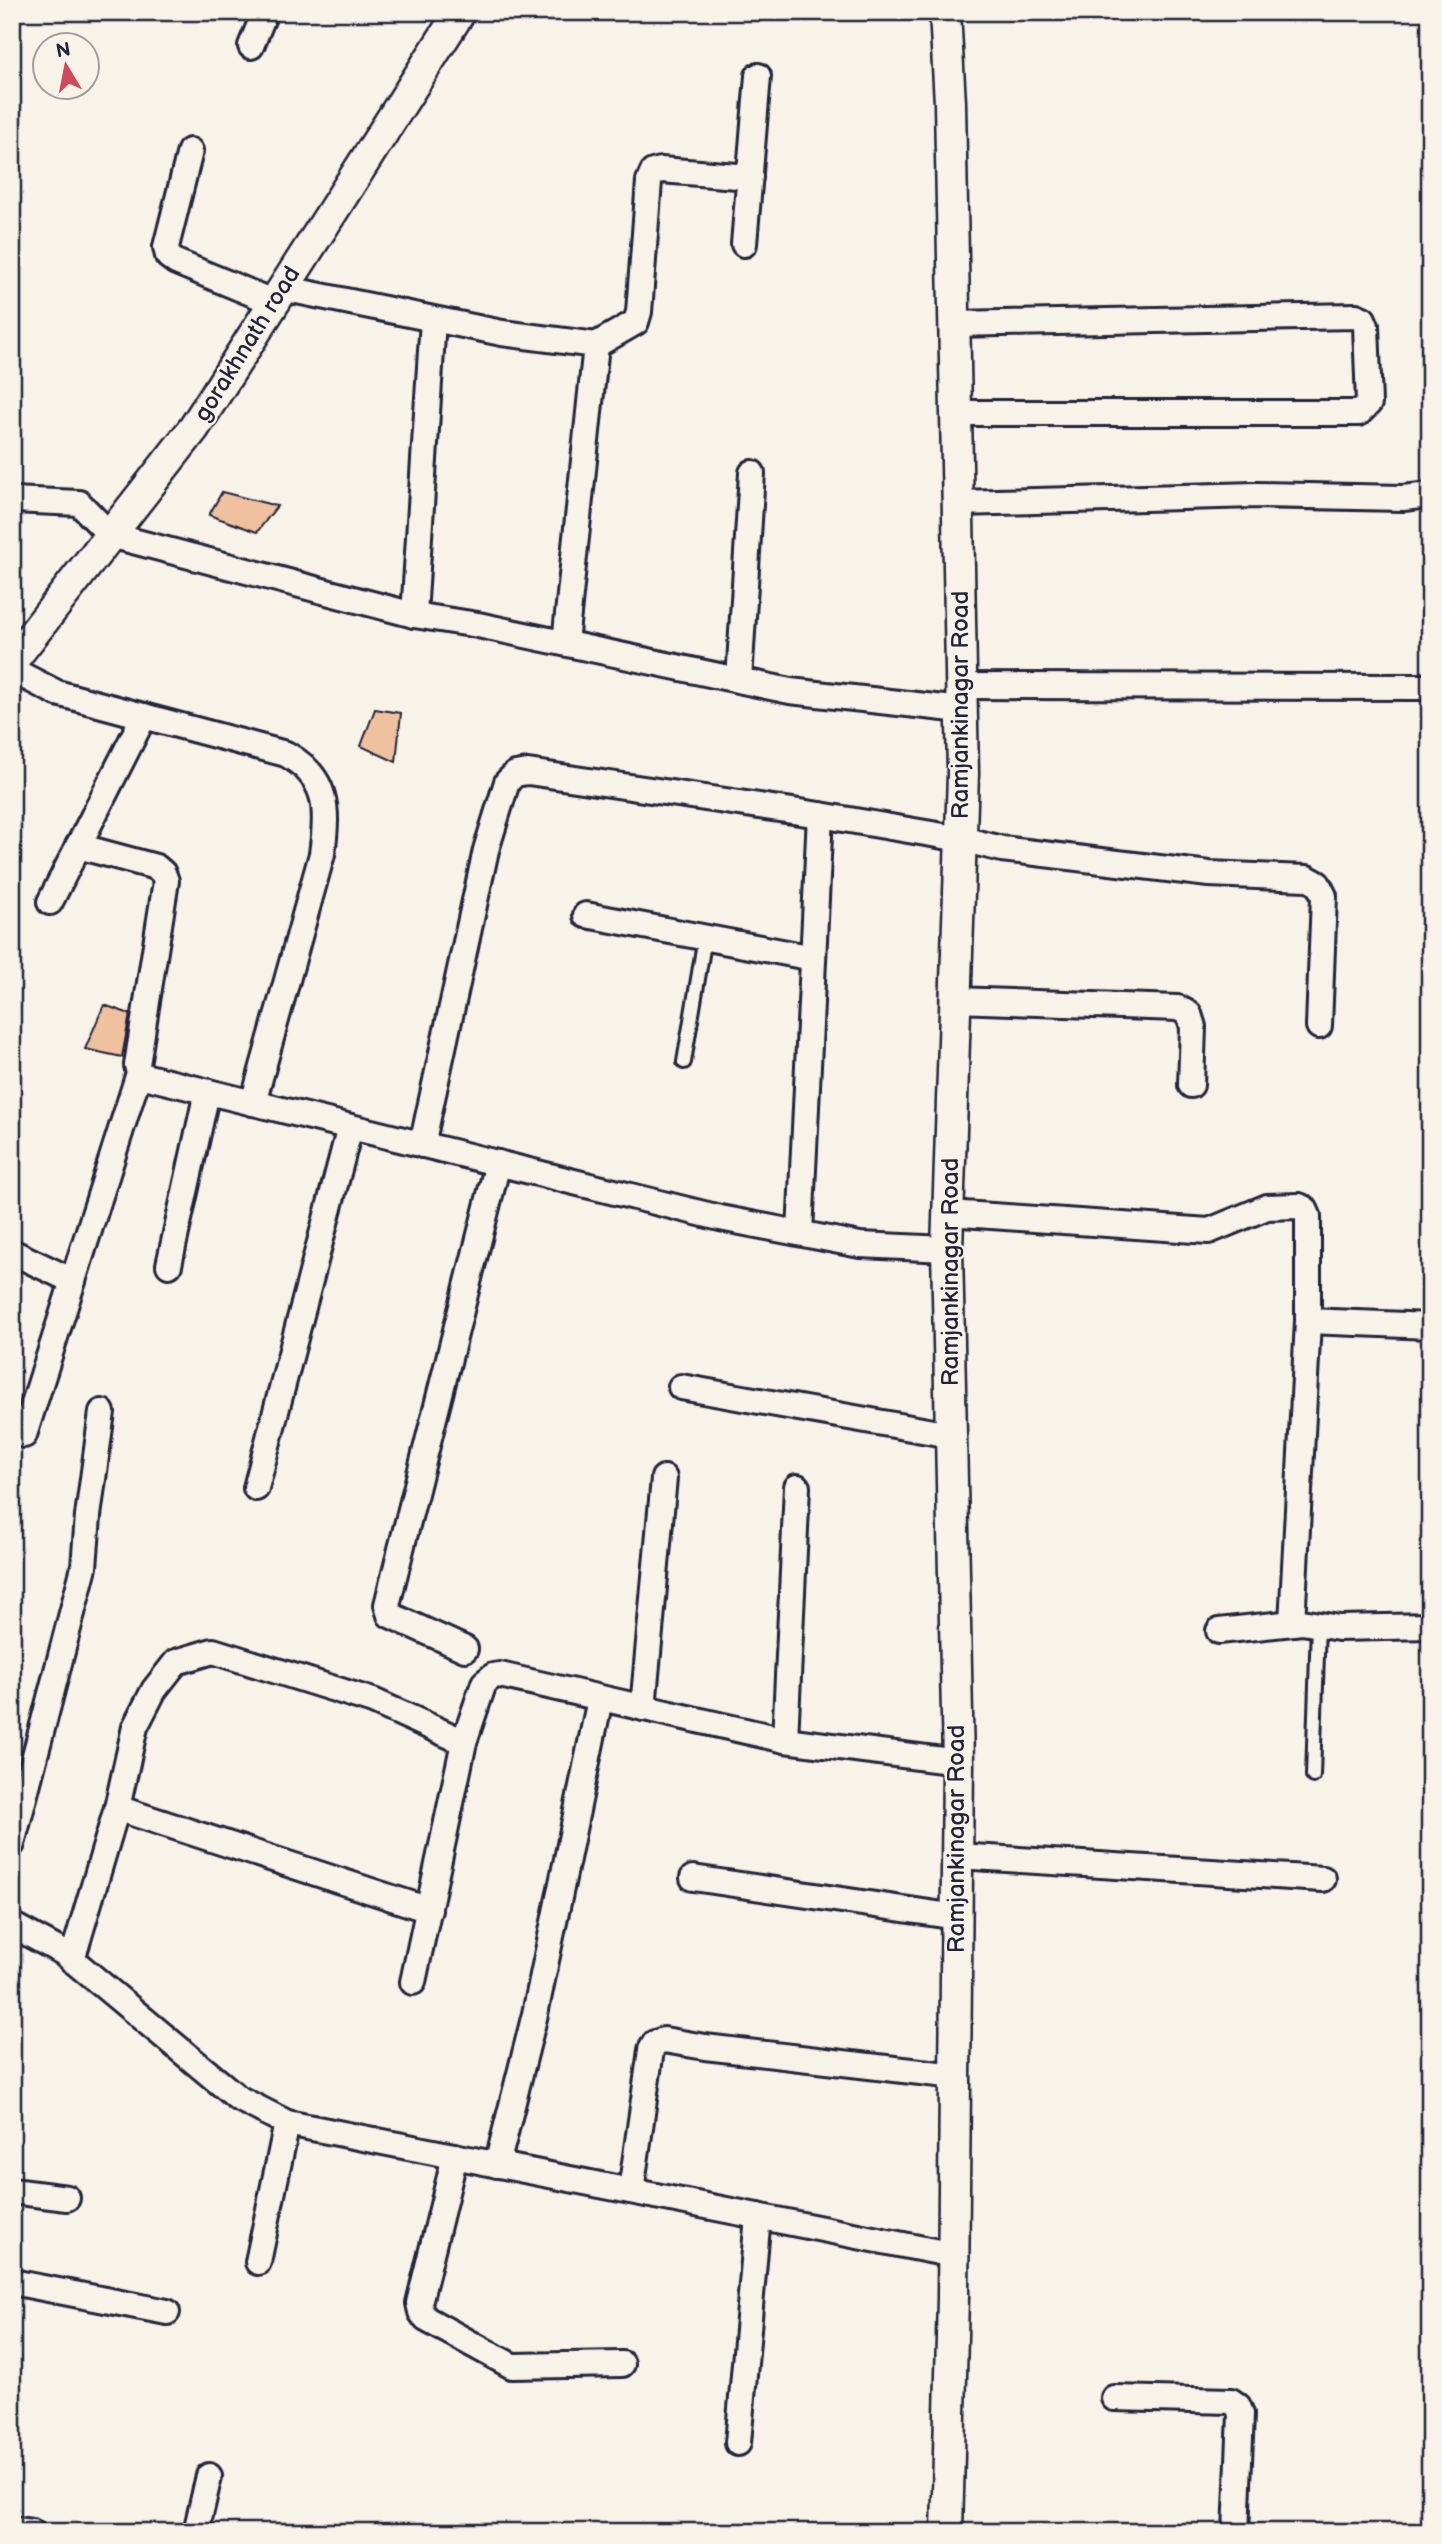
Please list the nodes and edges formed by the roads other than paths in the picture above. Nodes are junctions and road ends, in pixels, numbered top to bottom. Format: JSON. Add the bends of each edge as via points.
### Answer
{"nodes":[{"id":1,"x":265,"y":12,"type":"edge"},
{"id":2,"x":460,"y":12,"type":"edge"},
{"id":3,"x":945,"y":12,"type":"edge"},
{"id":4,"x":251,"y":46,"type":"dead end"},
{"id":5,"x":758,"y":76,"type":"dead end"},
{"id":6,"x":190,"y":151,"type":"dead end"},
{"id":7,"x":750,"y":177,"type":"junction"},
{"id":8,"x":744,"y":244,"type":"dead end"},
{"id":9,"x":278,"y":295,"type":"junction"},
{"id":10,"x":433,"y":320,"type":"junction"},
{"id":11,"x":954,"y":324,"type":"junction"},
{"id":12,"x":596,"y":345,"type":"junction"},
{"id":13,"x":956,"y":413,"type":"junction"},
{"id":14,"x":752,"y":472,"type":"dead end"},
{"id":15,"x":1430,"y":495,"type":"edge"},
{"id":16,"x":12,"y":500,"type":"edge"},
{"id":17,"x":957,"y":503,"type":"junction"},
{"id":18,"x":110,"y":535,"type":"junction"},
{"id":19,"x":414,"y":615,"type":"junction"},
{"id":20,"x":565,"y":643,"type":"junction"},
{"id":21,"x":12,"y":661,"type":"edge"},
{"id":22,"x":12,"y":670,"type":"edge"},
{"id":23,"x":739,"y":680,"type":"junction"},
{"id":24,"x":1430,"y":687,"type":"edge"},
{"id":25,"x":961,"y":698,"type":"junction"},
{"id":26,"x":144,"y":716,"type":"junction"},
{"id":27,"x":820,"y":816,"type":"junction"},
{"id":28,"x":961,"y":839,"type":"junction"},
{"id":29,"x":78,"y":846,"type":"junction"},
{"id":30,"x":50,"y":902,"type":"dead end"},
{"id":31,"x":586,"y":915,"type":"dead end"},
{"id":32,"x":705,"y":937,"type":"junction"},
{"id":33,"x":813,"y":958,"type":"junction"},
{"id":34,"x":955,"y":1000,"type":"junction"},
{"id":35,"x":1319,"y":1026,"type":"dead end"},
{"id":36,"x":684,"y":1062,"type":"dead end"},
{"id":37,"x":139,"y":1073,"type":"junction"},
{"id":38,"x":1191,"y":1085,"type":"dead end"},
{"id":39,"x":207,"y":1092,"type":"junction"},
{"id":40,"x":253,"y":1103,"type":"junction"},
{"id":41,"x":351,"y":1127,"type":"junction"},
{"id":42,"x":422,"y":1144,"type":"junction"},
{"id":43,"x":498,"y":1163,"type":"junction"},
{"id":44,"x":948,"y":1213,"type":"junction"},
{"id":45,"x":800,"y":1233,"type":"junction"},
{"id":46,"x":947,"y":1249,"type":"junction"},
{"id":47,"x":12,"y":1252,"type":"edge"},
{"id":48,"x":169,"y":1265,"type":"dead end"},
{"id":49,"x":73,"y":1281,"type":"junction"},
{"id":50,"x":1308,"y":1321,"type":"junction"},
{"id":51,"x":1430,"y":1326,"type":"edge"},
{"id":52,"x":681,"y":1387,"type":"dead end"},
{"id":53,"x":102,"y":1412,"type":"dead end"},
{"id":54,"x":24,"y":1435,"type":"dead end"},
{"id":55,"x":950,"y":1435,"type":"junction"},
{"id":56,"x":664,"y":1478,"type":"dead end"},
{"id":57,"x":797,"y":1487,"type":"dead end"},
{"id":58,"x":257,"y":1488,"type":"dead end"},
{"id":59,"x":1292,"y":1623,"type":"junction"},
{"id":60,"x":1318,"y":1625,"type":"junction"},
{"id":61,"x":1430,"y":1626,"type":"edge"},
{"id":62,"x":1219,"y":1631,"type":"dead end"},
{"id":63,"x":465,"y":1649,"type":"dead end"},
{"id":64,"x":600,"y":1699,"type":"junction"},
{"id":65,"x":643,"y":1708,"type":"junction"},
{"id":66,"x":785,"y":1740,"type":"junction"},
{"id":67,"x":464,"y":1742,"type":"junction"},
{"id":68,"x":958,"y":1762,"type":"junction"},
{"id":69,"x":1313,"y":1776,"type":"dead end"},
{"id":70,"x":117,"y":1808,"type":"junction"},
{"id":71,"x":12,"y":1844,"type":"edge"},
{"id":72,"x":957,"y":1856,"type":"junction"},
{"id":73,"x":693,"y":1878,"type":"dead end"},
{"id":74,"x":1323,"y":1879,"type":"dead end"},
{"id":75,"x":429,"y":1910,"type":"junction"},
{"id":76,"x":957,"y":1917,"type":"junction"},
{"id":77,"x":12,"y":1925,"type":"edge"},
{"id":78,"x":72,"y":1960,"type":"junction"},
{"id":79,"x":413,"y":1982,"type":"dead end"},
{"id":80,"x":955,"y":2076,"type":"junction"},
{"id":81,"x":287,"y":2123,"type":"junction"},
{"id":82,"x":455,"y":2156,"type":"junction"},
{"id":83,"x":497,"y":2165,"type":"junction"},
{"id":84,"x":12,"y":2191,"type":"edge"},
{"id":85,"x":631,"y":2191,"type":"junction"},
{"id":86,"x":67,"y":2198,"type":"dead end"},
{"id":87,"x":758,"y":2216,"type":"junction"},
{"id":88,"x":954,"y":2255,"type":"junction"},
{"id":89,"x":258,"y":2262,"type":"dead end"},
{"id":90,"x":12,"y":2282,"type":"edge"},
{"id":91,"x":167,"y":2312,"type":"dead end"},
{"id":92,"x":622,"y":2364,"type":"dead end"},
{"id":93,"x":1114,"y":2398,"type":"dead end"},
{"id":94,"x":738,"y":2443,"type":"dead end"},
{"id":95,"x":209,"y":2476,"type":"dead end"},
{"id":96,"x":12,"y":2529,"type":"edge"},
{"id":97,"x":32,"y":2532,"type":"edge"},
{"id":98,"x":197,"y":2532,"type":"edge"},
{"id":99,"x":947,"y":2532,"type":"edge"},
{"id":100,"x":1236,"y":2532,"type":"edge"}],
"edges":[{"from":1,"to":4,"type":"street"},
{"from":2,"to":9,"type":"street","name":"gorakhnath road"},
{"from":3,"to":11,"type":"street","name":"Ramjankinagar Road"},
{"from":5,"to":7,"type":"street"},
{"from":6,"to":9,"type":"street","via":[[166,247],[168,256]]},
{"from":7,"to":8,"type":"street"},
{"from":7,"to":12,"type":"street","via":[[653,172],[636,322]]},
{"from":9,"to":10,"type":"street"},
{"from":9,"to":18,"type":"street","name":"gorakhnath road","via":[[194,428]]},
{"from":10,"to":12,"type":"street"},
{"from":10,"to":19,"type":"street"},
{"from":11,"to":13,"type":"street","name":"Ramjankinagar Road"},
{"from":11,"to":13,"type":"street","via":[[1356,316],[1366,326],[1369,404],[1359,413]]},
{"from":12,"to":20,"type":"street"},
{"from":13,"to":17,"type":"street","name":"Ramjankinagar Road"},
{"from":14,"to":23,"type":"street"},
{"from":15,"to":17,"type":"street"},
{"from":16,"to":18,"type":"street","via":[[79,503]]},
{"from":17,"to":25,"type":"street","name":"Ramjankinagar Road"},
{"from":18,"to":19,"type":"street"},
{"from":18,"to":21,"type":"street","name":"gorakhnath road"},
{"from":19,"to":20,"type":"street"},
{"from":20,"to":23,"type":"street"},
{"from":22,"to":26,"type":"street","via":[[57,693]]},
{"from":23,"to":25,"type":"street","via":[[790,691]]},
{"from":24,"to":25,"type":"street"},
{"from":25,"to":28,"type":"street","name":"Ramjankinagar Road"},
{"from":26,"to":29,"type":"street"},
{"from":26,"to":40,"type":"street","via":[[286,754],[307,767],[322,793],[326,825],[322,854]]},
{"from":27,"to":28,"type":"street"},
{"from":27,"to":33,"type":"street"},
{"from":27,"to":42,"type":"street","via":[[528,772],[515,774],[507,782],[486,850]]},
{"from":28,"to":34,"type":"street","name":"Ramjankinagar Road"},
{"from":28,"to":35,"type":"street","via":[[1016,851],[1209,874],[1307,878],[1318,884],[1324,896]]},
{"from":29,"to":30,"type":"street"},
{"from":29,"to":37,"type":"street","via":[[156,867],[166,881]]},
{"from":31,"to":32,"type":"street"},
{"from":32,"to":33,"type":"street"},
{"from":32,"to":36,"type":"lane"},
{"from":33,"to":45,"type":"street"},
{"from":34,"to":38,"type":"street","via":[[1178,1008],[1189,1014],[1193,1027]]},
{"from":34,"to":44,"type":"street","name":"Ramjankinagar Road"},
{"from":37,"to":39,"type":"street"},
{"from":37,"to":49,"type":"street"},
{"from":39,"to":40,"type":"street"},
{"from":39,"to":48,"type":"street"},
{"from":40,"to":41,"type":"street"},
{"from":41,"to":42,"type":"street"},
{"from":41,"to":58,"type":"street"},
{"from":42,"to":43,"type":"street"},
{"from":43,"to":45,"type":"street"},
{"from":43,"to":63,"type":"street","via":[[387,1605],[390,1615]]},
{"from":44,"to":46,"type":"street","name":"Ramjankinagar Road"},
{"from":44,"to":50,"type":"street","via":[[1209,1231],[1267,1207],[1299,1206],[1308,1216]]},
{"from":45,"to":46,"type":"street","via":[[860,1245]]},
{"from":46,"to":55,"type":"street","name":"Ramjankinagar Road"},
{"from":47,"to":49,"type":"street"},
{"from":49,"to":54,"type":"street"},
{"from":50,"to":51,"type":"street"},
{"from":50,"to":59,"type":"street"},
{"from":52,"to":55,"type":"street"},
{"from":53,"to":71,"type":"street","via":[[84,1567]]},
{"from":55,"to":68,"type":"street","name":"Ramjankinagar Road"},
{"from":56,"to":65,"type":"street"},
{"from":57,"to":66,"type":"street"},
{"from":59,"to":60,"type":"street"},
{"from":59,"to":62,"type":"street"},
{"from":60,"to":61,"type":"street"},
{"from":60,"to":69,"type":"lane"},
{"from":64,"to":65,"type":"street"},
{"from":64,"to":67,"type":"street","via":[[493,1676],[484,1683]]},
{"from":64,"to":83,"type":"street","via":[[535,2014]]},
{"from":65,"to":66,"type":"street"},
{"from":66,"to":68,"type":"street"},
{"from":67,"to":70,"type":"street","via":[[373,1701],[213,1651],[176,1662],[154,1690],[135,1727]]},
{"from":67,"to":75,"type":"street"},
{"from":68,"to":72,"type":"street","name":"Ramjankinagar Road"},
{"from":70,"to":75,"type":"street"},
{"from":70,"to":78,"type":"street"},
{"from":72,"to":74,"type":"street"},
{"from":72,"to":76,"type":"street","name":"Ramjankinagar Road"},
{"from":73,"to":76,"type":"street"},
{"from":75,"to":79,"type":"street"},
{"from":76,"to":80,"type":"street","name":"Ramjankinagar Road"},
{"from":77,"to":78,"type":"street"},
{"from":78,"to":81,"type":"street","via":[[237,2098]]},
{"from":80,"to":85,"type":"street","via":[[655,2042],[650,2050]]},
{"from":80,"to":88,"type":"street","name":"Ramjankinagar Road"},
{"from":81,"to":82,"type":"street"},
{"from":81,"to":89,"type":"street"},
{"from":82,"to":83,"type":"street"},
{"from":82,"to":92,"type":"street","via":[[419,2303],[426,2319],[512,2367]]},
{"from":83,"to":85,"type":"street"},
{"from":84,"to":86,"type":"street"},
{"from":85,"to":87,"type":"street"},
{"from":87,"to":88,"type":"street"},
{"from":87,"to":94,"type":"street"},
{"from":88,"to":99,"type":"street","name":"Ramjankinagar Road"},
{"from":90,"to":91,"type":"street"},
{"from":93,"to":100,"type":"street","via":[[1231,2401],[1238,2406]]},
{"from":95,"to":98,"type":"street"},
{"from":96,"to":97,"type":"street"}]}
